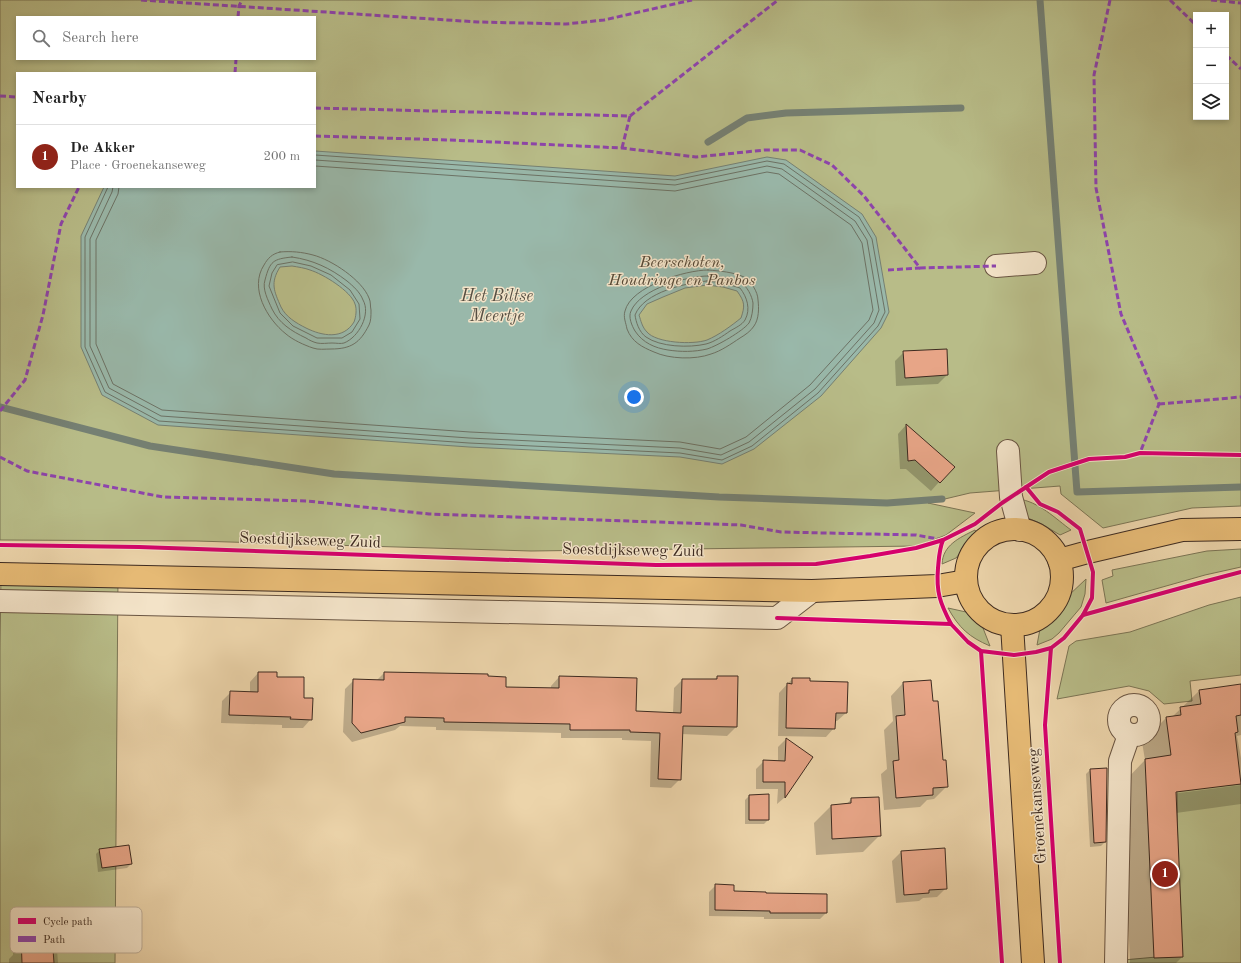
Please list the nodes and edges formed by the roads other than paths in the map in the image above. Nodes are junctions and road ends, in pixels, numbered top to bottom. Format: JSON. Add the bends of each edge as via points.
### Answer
{"nodes":[{"id":1,"x":1035,"y":263,"type":"dead end"},
{"id":2,"x":996,"y":266,"type":"dead end"},
{"id":3,"x":1008,"y":451,"type":"dead end"},
{"id":4,"x":1241,"y":529,"type":"edge"},
{"id":5,"x":1020,"y":530,"type":"junction"},
{"id":6,"x":1059,"y":560,"type":"junction"},
{"id":7,"x":0,"y":574,"type":"edge"},
{"id":8,"x":966,"y":581,"type":"junction"},
{"id":9,"x":812,"y":591,"type":"junction"},
{"id":10,"x":0,"y":601,"type":"edge"},
{"id":11,"x":1012,"y":626,"type":"junction"},
{"id":12,"x":1129,"y":735,"type":"dead end"},
{"id":13,"x":1033,"y":963,"type":"edge"},
{"id":14,"x":1116,"y":963,"type":"edge"}],
"edges":[{"from":1,"to":2,"type":"street"},
{"from":3,"to":5,"type":"street","via":[[1011,498]]},
{"from":4,"to":6,"type":"main road","via":[[1182,530]]},
{"from":5,"to":6,"type":"main road","via":[[1045,541]]},
{"from":5,"to":8,"type":"main road","via":[[1005,530],[980,543],[967,567]]},
{"from":6,"to":11,"type":"main road","via":[[1062,579],[1059,594],[1052,607],[1041,617],[1027,624]]},
{"from":7,"to":9,"type":"main road"},
{"from":8,"to":9,"type":"main road","via":[[937,586]]},
{"from":8,"to":11,"type":"main road","via":[[969,595],[976,607],[998,623]]},
{"from":9,"to":10,"type":"street","via":[[776,618]]},
{"from":11,"to":13,"type":"main road","name":"Groenekanseweg"},
{"from":12,"to":14,"type":"street","via":[[1120,761]]}]}
